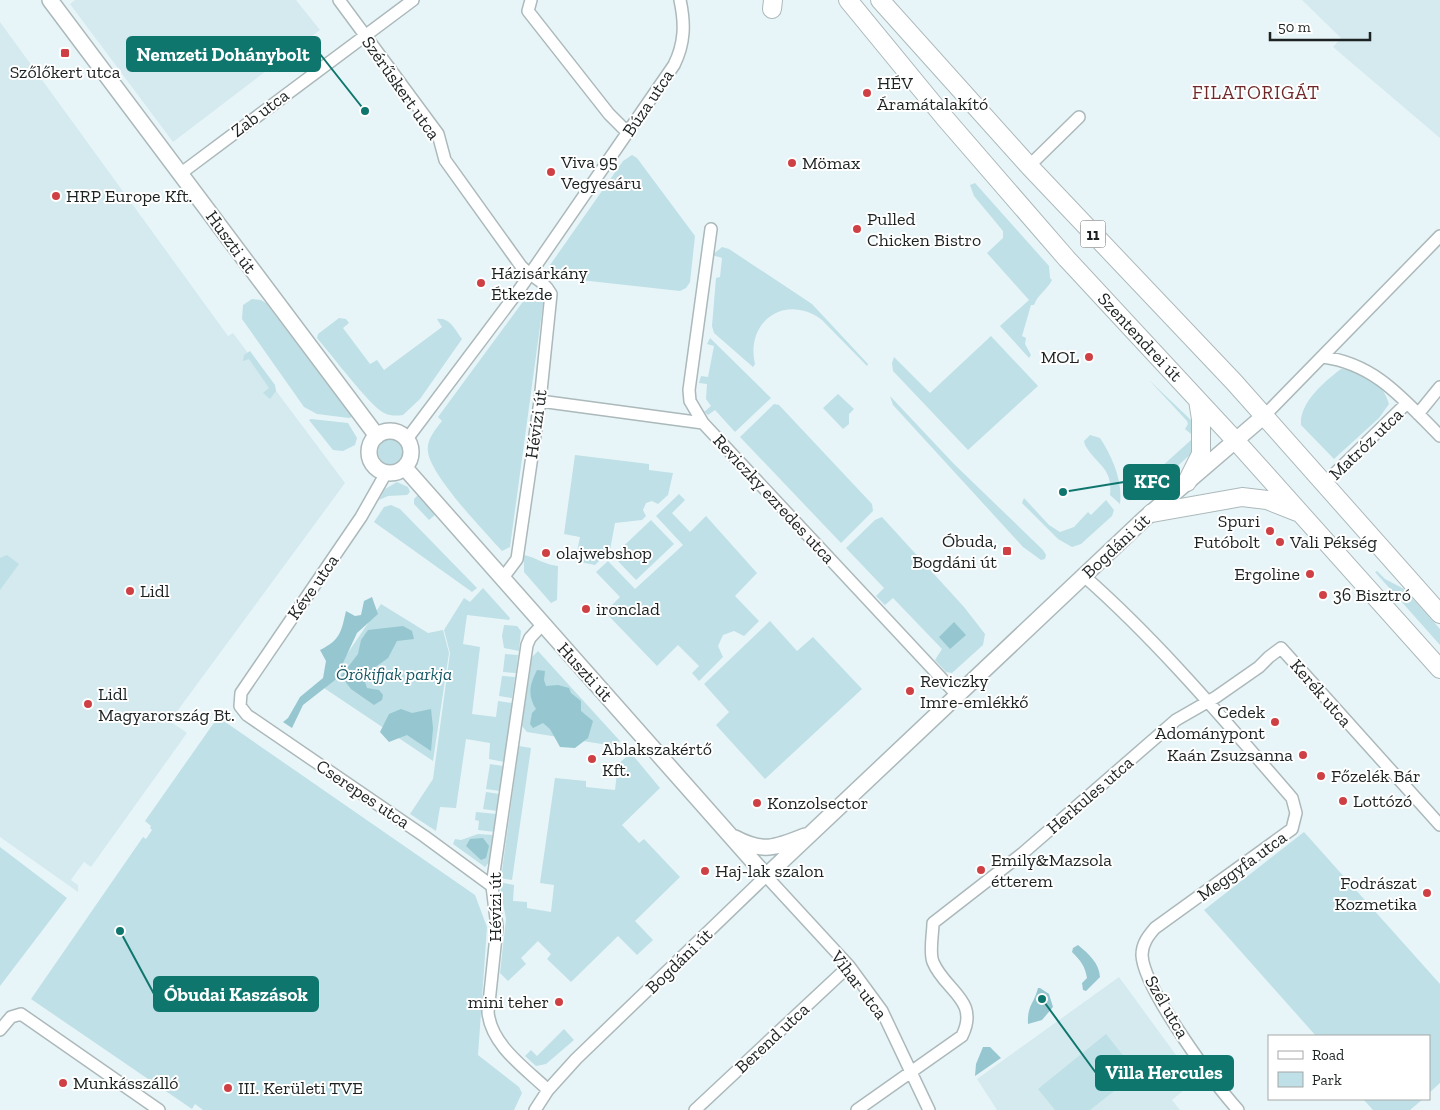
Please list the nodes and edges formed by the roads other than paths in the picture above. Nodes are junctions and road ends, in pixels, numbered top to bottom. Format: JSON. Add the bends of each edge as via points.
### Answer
{"nodes":[{"id":1,"x":50,"y":0,"type":"edge"},
{"id":2,"x":339,"y":0,"type":"edge"},
{"id":3,"x":413,"y":0,"type":"edge"},
{"id":4,"x":531,"y":0,"type":"edge"},
{"id":5,"x":680,"y":0,"type":"edge"},
{"id":6,"x":880,"y":0,"type":"edge"},
{"id":7,"x":847,"y":1,"type":"edge"},
{"id":8,"x":365,"y":35,"type":"junction"},
{"id":9,"x":1079,"y":117,"type":"dead end"},
{"id":10,"x":628,"y":133,"type":"junction"},
{"id":11,"x":1029,"y":166,"type":"junction"},
{"id":12,"x":180,"y":174,"type":"junction"},
{"id":13,"x":710,"y":228,"type":"dead end"},
{"id":14,"x":1440,"y":236,"type":"edge"},
{"id":15,"x":529,"y":275,"type":"junction"},
{"id":16,"x":1323,"y":357,"type":"junction"},
{"id":17,"x":1440,"y":386,"type":"edge"},
{"id":18,"x":1198,"y":400,"type":"junction"},
{"id":19,"x":540,"y":401,"type":"junction"},
{"id":20,"x":1407,"y":403,"type":"junction"},
{"id":21,"x":1418,"y":414,"type":"junction"},
{"id":22,"x":1264,"y":416,"type":"junction"},
{"id":23,"x":703,"y":423,"type":"junction"},
{"id":24,"x":1440,"y":435,"type":"edge"},
{"id":25,"x":377,"y":436,"type":"junction"},
{"id":26,"x":407,"y":439,"type":"junction"},
{"id":27,"x":1235,"y":440,"type":"junction"},
{"id":28,"x":405,"y":468,"type":"junction"},
{"id":29,"x":386,"y":474,"type":"junction"},
{"id":30,"x":1187,"y":482,"type":"junction"},
{"id":31,"x":1324,"y":484,"type":"junction"},
{"id":32,"x":1152,"y":513,"type":"junction"},
{"id":33,"x":1301,"y":514,"type":"junction"},
{"id":34,"x":1084,"y":576,"type":"junction"},
{"id":35,"x":502,"y":579,"type":"junction"},
{"id":36,"x":1440,"y":614,"type":"edge"},
{"id":37,"x":542,"y":625,"type":"junction"},
{"id":38,"x":1440,"y":669,"type":"edge"},
{"id":39,"x":958,"y":696,"type":"junction"},
{"id":40,"x":239,"y":700,"type":"joint"},
{"id":41,"x":1208,"y":702,"type":"junction"},
{"id":42,"x":1440,"y":825,"type":"edge"},
{"id":43,"x":727,"y":834,"type":"junction"},
{"id":44,"x":812,"y":834,"type":"junction"},
{"id":45,"x":766,"y":876,"type":"junction"},
{"id":46,"x":492,"y":886,"type":"junction"},
{"id":47,"x":1142,"y":948,"type":"joint"},
{"id":48,"x":849,"y":966,"type":"junction"},
{"id":49,"x":0,"y":1030,"type":"edge"},
{"id":50,"x":912,"y":1071,"type":"junction"},
{"id":51,"x":548,"y":1090,"type":"junction"},
{"id":52,"x":1231,"y":1108,"type":"edge"},
{"id":53,"x":159,"y":1110,"type":"edge"},
{"id":54,"x":535,"y":1110,"type":"edge"},
{"id":55,"x":695,"y":1110,"type":"edge"},
{"id":56,"x":857,"y":1110,"type":"edge"},
{"id":57,"x":929,"y":1110,"type":"edge"}],
"edges":[{"from":1,"to":12,"type":"street","name":"Huszti út"},
{"from":2,"to":8,"type":"street","name":"Szérűskert utca"},
{"from":3,"to":8,"type":"street","name":"Zab utca"},
{"from":4,"to":10,"type":"street","via":[[528,11],[609,114]]},
{"from":5,"to":10,"type":"street","name":"Búza utca","via":[[684,34],[682,48]]},
{"from":6,"to":11,"type":"main road","name":"Szentendrei út","number":"11"},
{"from":7,"to":18,"type":"main road","name":"Szentendrei út","number":"11","via":[[993,174]]},
{"from":8,"to":12,"type":"street","name":"Zab utca"},
{"from":8,"to":15,"type":"street","name":"Szérűskert utca","via":[[438,134],[445,160]]},
{"from":9,"to":11,"type":"street"},
{"from":10,"to":15,"type":"street","name":"Búza utca"},
{"from":11,"to":22,"type":"main road","name":"Szentendrei út","number":"11"},
{"from":12,"to":25,"type":"street","name":"Huszti út"},
{"from":13,"to":23,"type":"street","via":[[689,390],[690,401]]},
{"from":14,"to":16,"type":"street","name":"Bogdáni út"},
{"from":15,"to":19,"type":"street","name":"Hévízi út","via":[[544,283],[551,294]]},
{"from":15,"to":26,"type":"street","name":"Búza utca"},
{"from":16,"to":20,"type":"street","via":[[1368,371]]},
{"from":16,"to":22,"type":"street","name":"Bogdáni út"},
{"from":17,"to":21,"type":"street","name":"Matróz utca"},
{"from":18,"to":27,"type":"main road","name":"Szentendrei út","number":"11"},
{"from":18,"to":30,"type":"main road","via":[[1201,454]]},
{"from":19,"to":23,"type":"street","name":"Reviczky ezredes utca"},
{"from":19,"to":35,"type":"street","name":"Hévízi út","via":[[517,559]]},
{"from":20,"to":21,"type":"street"},
{"from":20,"to":31,"type":"street","name":"Matróz utca"},
{"from":21,"to":24,"type":"street"},
{"from":22,"to":27,"type":"street","name":"Bogdáni út"},
{"from":22,"to":31,"type":"main road","name":"Szentendrei út","number":"11"},
{"from":23,"to":39,"type":"street","name":"Reviczky ezredes utca"},
{"from":25,"to":26,"type":"street","via":[[392,431]]},
{"from":25,"to":29,"type":"street","via":[[369,451],[370,459],[376,469]]},
{"from":26,"to":28,"type":"street","via":[[412,454]]},
{"from":27,"to":30,"type":"street","name":"Bogdáni út"},
{"from":27,"to":33,"type":"main road","name":"Szentendrei út","number":"11"},
{"from":28,"to":29,"type":"street"},
{"from":28,"to":35,"type":"street","name":"Huszti út"},
{"from":29,"to":40,"type":"street","name":"Kéve utca","via":[[361,518]]},
{"from":30,"to":32,"type":"street","name":"Bogdáni út"},
{"from":31,"to":36,"type":"main road","name":"Szentendrei út","number":"11"},
{"from":32,"to":33,"type":"main road","via":[[1242,497],[1267,500]]},
{"from":32,"to":34,"type":"street","name":"Bogdáni út"},
{"from":33,"to":38,"type":"main road","name":"Szentendrei út","number":"11"},
{"from":34,"to":39,"type":"street","name":"Bogdáni út"},
{"from":34,"to":41,"type":"street","via":[[1114,602]]},
{"from":35,"to":37,"type":"street","name":"Huszti út"},
{"from":37,"to":43,"type":"street","name":"Huszti út"},
{"from":37,"to":46,"type":"street","name":"Hévízi út","via":[[527,645]]},
{"from":39,"to":44,"type":"street","name":"Bogdáni út"},
{"from":40,"to":46,"type":"street","name":"Cserepes utca","via":[[247,715]]},
{"from":41,"to":42,"type":"street","name":"Kerék utca","via":[[1259,668],[1282,648]]},
{"from":41,"to":47,"type":"street","name":"Meggyfa utca","via":[[1292,798],[1296,813],[1292,829],[1155,928]]},
{"from":41,"to":50,"type":"street","name":"Herkules utca","via":[[1176,720],[1030,847],[933,923],[932,961],[967,1010],[969,1022],[962,1036]]},
{"from":43,"to":44,"type":"street","name":"Bogdáni út","via":[[765,849]]},
{"from":43,"to":45,"type":"street","name":"Huszti út"},
{"from":44,"to":45,"type":"street","name":"Bogdáni út"},
{"from":45,"to":48,"type":"street","name":"Vihar utca"},
{"from":45,"to":51,"type":"street","name":"Bogdáni út","via":[[576,1059]]},
{"from":46,"to":51,"type":"street","name":"Hévízi út","via":[[497,927],[489,1021],[497,1039]]},
{"from":47,"to":52,"type":"street","name":"Szél utca","via":[[1152,986]]},
{"from":48,"to":50,"type":"street","name":"Vihar utca","via":[[882,1011]]},
{"from":48,"to":55,"type":"street","name":"Berend utca"},
{"from":49,"to":53,"type":"street","via":[[11,1017],[21,1014]]},
{"from":50,"to":56,"type":"street"},
{"from":50,"to":57,"type":"street","name":"Vihar utca"},
{"from":51,"to":54,"type":"street"}]}
